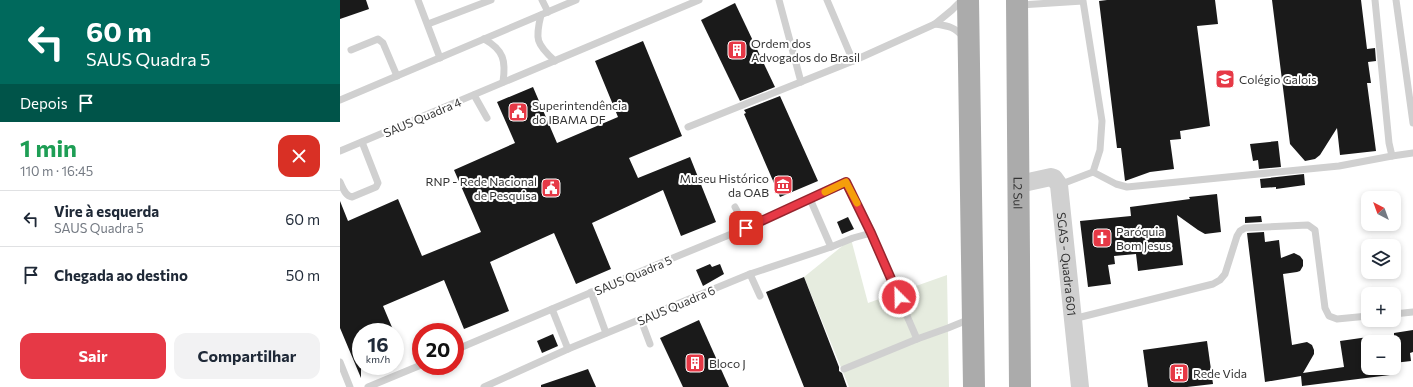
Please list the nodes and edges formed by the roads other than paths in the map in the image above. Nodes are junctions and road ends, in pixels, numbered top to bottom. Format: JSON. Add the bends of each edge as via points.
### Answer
{"nodes":[{"id":1,"x":418,"y":0,"type":"edge"},
{"id":2,"x":491,"y":0,"type":"edge"},
{"id":3,"x":542,"y":0,"type":"edge"},
{"id":4,"x":576,"y":0,"type":"edge"},
{"id":5,"x":699,"y":0,"type":"edge"},
{"id":6,"x":779,"y":0,"type":"edge"},
{"id":7,"x":827,"y":0,"type":"edge"},
{"id":8,"x":962,"y":0,"type":"edge"},
{"id":9,"x":968,"y":0,"type":"edge"},
{"id":10,"x":1083,"y":0,"type":"edge"},
{"id":11,"x":1375,"y":0,"type":"edge"},
{"id":12,"x":1396,"y":0,"type":"edge"},
{"id":13,"x":1018,"y":2,"type":"edge"},
{"id":14,"x":544,"y":13,"type":"junction"},
{"id":15,"x":428,"y":24,"type":"junction"},
{"id":16,"x":935,"y":24,"type":"junction"},
{"id":17,"x":484,"y":39,"type":"junction"},
{"id":18,"x":969,"y":45,"type":"junction"},
{"id":19,"x":351,"y":50,"type":"dead end"},
{"id":20,"x":440,"y":58,"type":"junction"},
{"id":21,"x":555,"y":60,"type":"junction"},
{"id":22,"x":853,"y":61,"type":"junction"},
{"id":23,"x":397,"y":76,"type":"junction"},
{"id":24,"x":503,"y":82,"type":"junction"},
{"id":25,"x":801,"y":82,"type":"junction"},
{"id":26,"x":474,"y":95,"type":"junction"},
{"id":27,"x":340,"y":100,"type":"edge"},
{"id":28,"x":487,"y":118,"type":"dead end"},
{"id":29,"x":1413,"y":123,"type":"edge"},
{"id":30,"x":688,"y":127,"type":"dead end"},
{"id":31,"x":362,"y":142,"type":"junction"},
{"id":32,"x":340,"y":151,"type":"edge"},
{"id":33,"x":1413,"y":153,"type":"edge"},
{"id":34,"x":1392,"y":156,"type":"junction"},
{"id":35,"x":1093,"y":172,"type":"junction"},
{"id":36,"x":340,"y":182,"type":"edge"},
{"id":37,"x":1019,"y":184,"type":"junction"},
{"id":38,"x":1059,"y":185,"type":"junction"},
{"id":39,"x":810,"y":199,"type":"junction"},
{"id":40,"x":734,"y":207,"type":"dead end"},
{"id":41,"x":746,"y":228,"type":"junction"},
{"id":42,"x":871,"y":233,"type":"junction"},
{"id":43,"x":831,"y":247,"type":"junction"},
{"id":44,"x":750,"y":274,"type":"junction"},
{"id":45,"x":592,"y":292,"type":"junction"},
{"id":46,"x":760,"y":296,"type":"dead end"},
{"id":47,"x":552,"y":309,"type":"junction"},
{"id":48,"x":1413,"y":312,"type":"edge"},
{"id":49,"x":1401,"y":313,"type":"edge"},
{"id":50,"x":973,"y":317,"type":"junction"},
{"id":51,"x":1361,"y":317,"type":"edge"},
{"id":52,"x":1073,"y":319,"type":"junction"},
{"id":53,"x":641,"y":320,"type":"junction"},
{"id":54,"x":606,"y":333,"type":"junction"},
{"id":55,"x":916,"y":339,"type":"junction"},
{"id":56,"x":650,"y":344,"type":"dead end"},
{"id":57,"x":464,"y":346,"type":"edge"},
{"id":58,"x":568,"y":349,"type":"junction"},
{"id":59,"x":340,"y":362,"type":"edge"},
{"id":60,"x":412,"y":369,"type":"edge"},
{"id":61,"x":844,"y":369,"type":"dead end"},
{"id":62,"x":350,"y":387,"type":"edge"},
{"id":63,"x":368,"y":387,"type":"edge"},
{"id":64,"x":484,"y":387,"type":"edge"},
{"id":65,"x":974,"y":387,"type":"edge"},
{"id":66,"x":1020,"y":387,"type":"edge"},
{"id":67,"x":1080,"y":387,"type":"edge"}],
"edges":[{"from":1,"to":15,"type":"lane"},
{"from":2,"to":15,"type":"lane"},
{"from":3,"to":14,"type":"lane"},
{"from":4,"to":14,"type":"lane"},
{"from":5,"to":21,"type":"lane","name":"SAUS Quadra 4"},
{"from":6,"to":25,"type":"lane"},
{"from":7,"to":22,"type":"lane"},
{"from":8,"to":16,"type":"lane"},
{"from":9,"to":18,"type":"main road"},
{"from":10,"to":13,"type":"lane"},
{"from":10,"to":35,"type":"lane","via":[[1102,121],[1100,150]]},
{"from":11,"to":34,"type":"lane"},
{"from":12,"to":29,"type":"lane"},
{"from":13,"to":37,"type":"main road","name":"L2 Sul"},
{"from":14,"to":17,"type":"lane"},
{"from":14,"to":21,"type":"lane","via":[[537,32],[539,43]]},
{"from":15,"to":20,"type":"lane"},
{"from":16,"to":18,"type":"lane","via":[[949,26]]},
{"from":16,"to":22,"type":"lane"},
{"from":17,"to":20,"type":"lane"},
{"from":17,"to":24,"type":"lane","via":[[502,54],[505,68]]},
{"from":18,"to":50,"type":"main road"},
{"from":19,"to":23,"type":"lane","via":[[378,39],[383,43]]},
{"from":20,"to":23,"type":"lane"},
{"from":21,"to":24,"type":"lane","name":"SAUS Quadra 4"},
{"from":22,"to":25,"type":"lane"},
{"from":23,"to":27,"type":"lane"},
{"from":24,"to":26,"type":"lane","name":"SAUS Quadra 4"},
{"from":25,"to":30,"type":"lane"},
{"from":26,"to":28,"type":"lane"},
{"from":26,"to":31,"type":"lane","name":"SAUS Quadra 4"},
{"from":31,"to":32,"type":"lane","name":"SAUS Quadra 4"},
{"from":31,"to":36,"type":"lane","via":[[378,183],[376,187],[352,197],[346,194]]},
{"from":33,"to":34,"type":"lane"},
{"from":34,"to":35,"type":"lane","via":[[1339,166],[1127,187]]},
{"from":35,"to":38,"type":"lane"},
{"from":37,"to":38,"type":"street","via":[[1051,177]]},
{"from":37,"to":66,"type":"main road","name":"L2 Sul"},
{"from":38,"to":52,"type":"street","name":"SGAS - Quadra 601"},
{"from":39,"to":41,"type":"lane","name":"SAUS Quadra 5"},
{"from":39,"to":42,"type":"lane","name":"SAUS Quadra 5","via":[[846,182]]},
{"from":39,"to":43,"type":"lane"},
{"from":40,"to":41,"type":"lane"},
{"from":41,"to":45,"type":"lane","name":"SAUS Quadra 5"},
{"from":42,"to":43,"type":"lane","name":"SAUS Quadra 6"},
{"from":42,"to":55,"type":"lane"},
{"from":43,"to":44,"type":"lane","name":"SAUS Quadra 6"},
{"from":44,"to":46,"type":"lane"},
{"from":44,"to":53,"type":"lane","name":"SAUS Quadra 6"},
{"from":45,"to":47,"type":"lane","name":"SAUS Quadra 5"},
{"from":45,"to":54,"type":"lane"},
{"from":47,"to":57,"type":"lane","name":"SAUS Quadra 5"},
{"from":47,"to":58,"type":"lane"},
{"from":48,"to":49,"type":"lane"},
{"from":50,"to":55,"type":"lane"},
{"from":50,"to":65,"type":"main road"},
{"from":51,"to":52,"type":"lane","via":[[1337,319],[1329,316],[1325,308],[1316,230],[1308,225],[1294,225],[1245,228],[1240,231],[1225,274],[1213,284]]},
{"from":52,"to":67,"type":"street","name":"SGAS - Quadra 601"},
{"from":53,"to":54,"type":"lane","name":"SAUS Quadra 6"},
{"from":53,"to":56,"type":"lane"},
{"from":54,"to":58,"type":"lane","name":"SAUS Quadra 6"},
{"from":55,"to":61,"type":"lane"},
{"from":58,"to":64,"type":"lane","name":"SAUS Quadra 6"},
{"from":59,"to":62,"type":"lane"},
{"from":60,"to":63,"type":"lane"}]}
